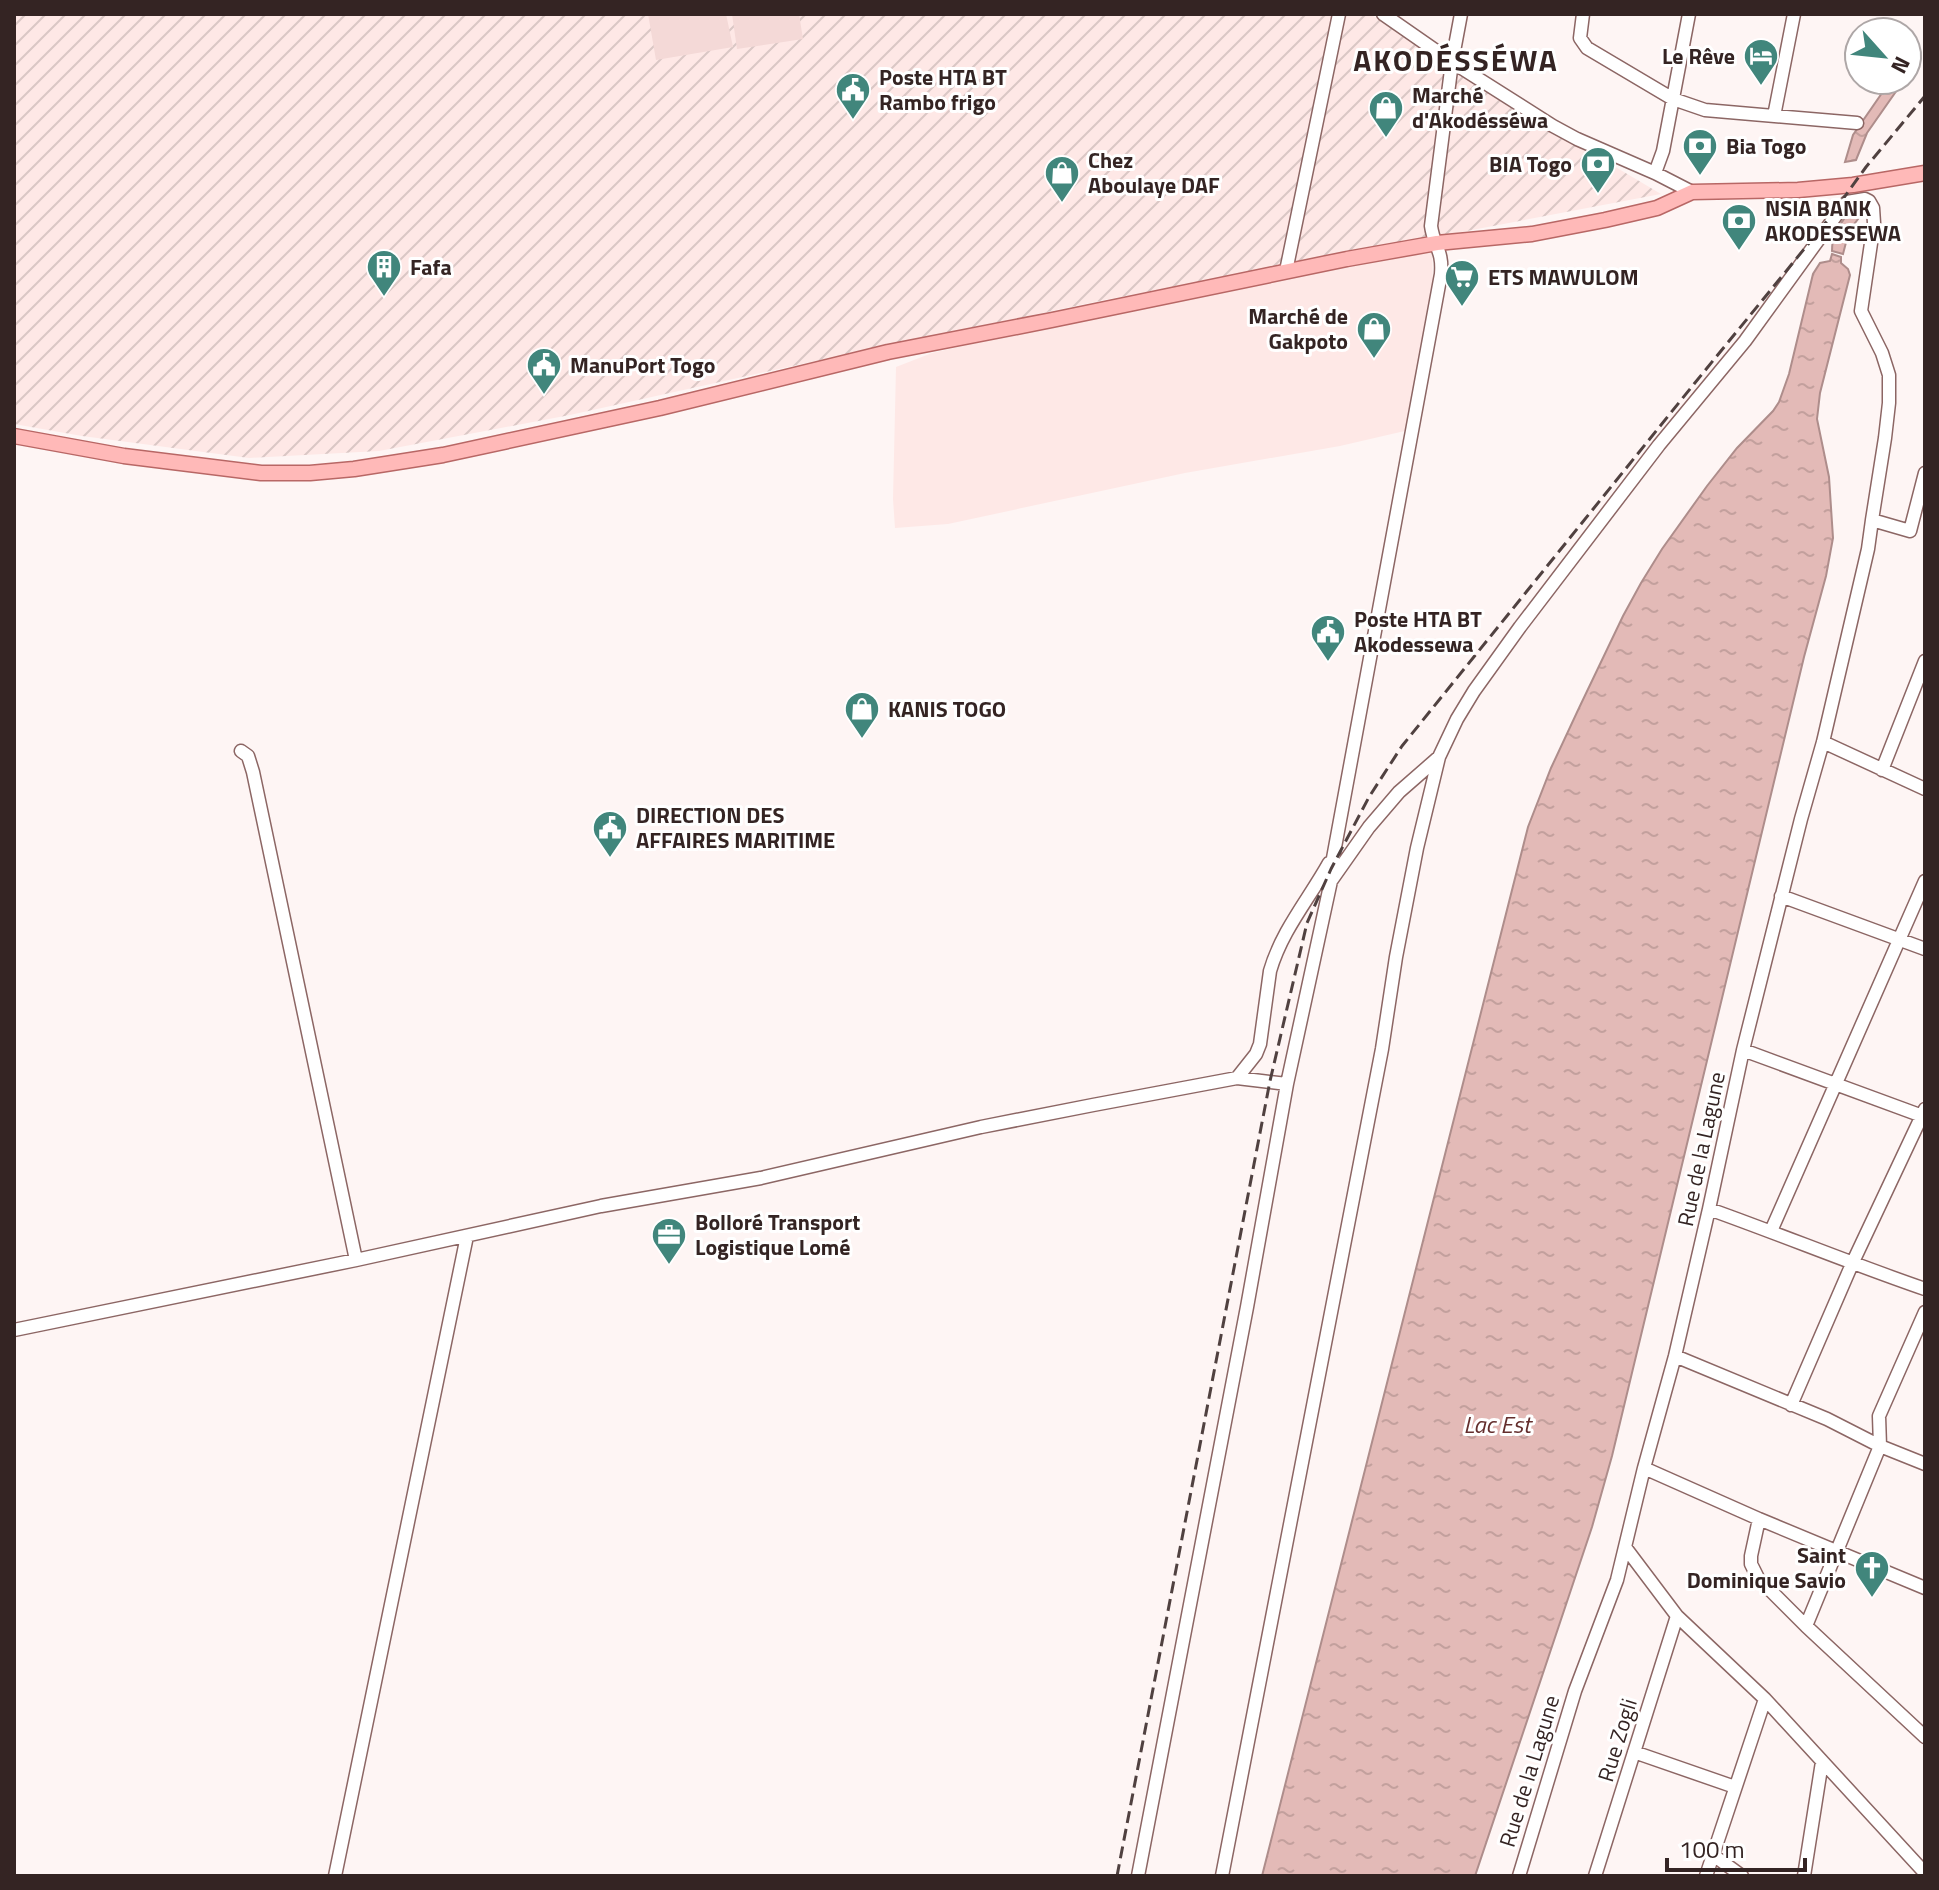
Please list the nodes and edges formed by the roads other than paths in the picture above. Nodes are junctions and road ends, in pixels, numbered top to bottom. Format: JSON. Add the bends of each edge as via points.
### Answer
{"nodes":[{"id":1,"x":1339,"y":14,"type":"edge"},
{"id":2,"x":1383,"y":14,"type":"edge"},
{"id":3,"x":1461,"y":14,"type":"edge"},
{"id":4,"x":1583,"y":14,"type":"edge"},
{"id":5,"x":1689,"y":14,"type":"edge"},
{"id":6,"x":1794,"y":14,"type":"edge"},
{"id":7,"x":1452,"y":62,"type":"junction"},
{"id":8,"x":1673,"y":99,"type":"junction"},
{"id":9,"x":1774,"y":116,"type":"junction"},
{"id":10,"x":1857,"y":123,"type":"dead end"},
{"id":11,"x":1924,"y":172,"type":"edge"},
{"id":12,"x":1655,"y":173,"type":"junction"},
{"id":13,"x":1692,"y":192,"type":"junction"},
{"id":14,"x":1437,"y":243,"type":"junction"},
{"id":15,"x":1286,"y":271,"type":"junction"},
{"id":16,"x":14,"y":436,"type":"edge"},
{"id":17,"x":1925,"y":473,"type":"edge"},
{"id":18,"x":1872,"y":520,"type":"junction"},
{"id":19,"x":1925,"y":661,"type":"edge"},
{"id":20,"x":1823,"y":742,"type":"junction"},
{"id":21,"x":241,"y":751,"type":"dead end"},
{"id":22,"x":1439,"y":757,"type":"junction"},
{"id":23,"x":1882,"y":770,"type":"junction"},
{"id":24,"x":1925,"y":789,"type":"edge"},
{"id":25,"x":1335,"y":853,"type":"junction"},
{"id":26,"x":1331,"y":881,"type":"junction"},
{"id":27,"x":1925,"y":881,"type":"edge"},
{"id":28,"x":1781,"y":896,"type":"junction"},
{"id":29,"x":1899,"y":939,"type":"junction"},
{"id":30,"x":1925,"y":949,"type":"edge"},
{"id":31,"x":1743,"y":1050,"type":"junction"},
{"id":32,"x":1237,"y":1078,"type":"junction"},
{"id":33,"x":1287,"y":1084,"type":"junction"},
{"id":34,"x":1835,"y":1084,"type":"junction"},
{"id":35,"x":1924,"y":1114,"type":"edge"},
{"id":36,"x":1709,"y":1209,"type":"junction"},
{"id":37,"x":1771,"y":1231,"type":"junction"},
{"id":38,"x":467,"y":1236,"type":"junction"},
{"id":39,"x":356,"y":1260,"type":"junction"},
{"id":40,"x":1852,"y":1264,"type":"junction"},
{"id":41,"x":1925,"y":1289,"type":"edge"},
{"id":42,"x":1925,"y":1312,"type":"edge"},
{"id":43,"x":14,"y":1330,"type":"edge"},
{"id":44,"x":1675,"y":1356,"type":"junction"},
{"id":45,"x":1791,"y":1405,"type":"junction"},
{"id":46,"x":1880,"y":1446,"type":"junction"},
{"id":47,"x":1925,"y":1464,"type":"edge"},
{"id":48,"x":1644,"y":1468,"type":"junction"},
{"id":49,"x":1759,"y":1519,"type":"junction"},
{"id":50,"x":1625,"y":1547,"type":"junction"},
{"id":51,"x":1835,"y":1552,"type":"junction"},
{"id":52,"x":1925,"y":1588,"type":"edge"},
{"id":53,"x":1677,"y":1616,"type":"junction"},
{"id":54,"x":1806,"y":1626,"type":"junction"},
{"id":55,"x":1765,"y":1699,"type":"junction"},
{"id":56,"x":1925,"y":1715,"type":"edge"},
{"id":57,"x":1921,"y":1733,"type":"edge"},
{"id":58,"x":1634,"y":1752,"type":"junction"},
{"id":59,"x":1822,"y":1762,"type":"junction"},
{"id":60,"x":1735,"y":1787,"type":"junction"},
{"id":61,"x":1713,"y":1855,"type":"junction"},
{"id":62,"x":1925,"y":1873,"type":"edge"},
{"id":63,"x":335,"y":1876,"type":"edge"},
{"id":64,"x":1138,"y":1876,"type":"edge"},
{"id":65,"x":1222,"y":1876,"type":"edge"},
{"id":66,"x":1519,"y":1876,"type":"edge"},
{"id":67,"x":1595,"y":1876,"type":"edge"},
{"id":68,"x":1706,"y":1876,"type":"edge"},
{"id":69,"x":1742,"y":1876,"type":"edge"},
{"id":70,"x":1804,"y":1876,"type":"edge"}],
"edges":[{"from":1,"to":15,"type":"street"},
{"from":2,"to":7,"type":"street"},
{"from":3,"to":7,"type":"street"},
{"from":4,"to":8,"type":"street","via":[[1580,38],[1587,48]]},
{"from":5,"to":8,"type":"street"},
{"from":6,"to":9,"type":"street"},
{"from":7,"to":12,"type":"street","via":[[1577,139]]},
{"from":7,"to":14,"type":"street","via":[[1431,226]]},
{"from":8,"to":9,"type":"street","via":[[1719,112]]},
{"from":8,"to":12,"type":"street"},
{"from":9,"to":10,"type":"street"},
{"from":11,"to":13,"type":"main road","via":[[1852,185]]},
{"from":12,"to":13,"type":"street"},
{"from":13,"to":14,"type":"main road","via":[[1657,208],[1605,220]]},
{"from":14,"to":15,"type":"main road"},
{"from":14,"to":25,"type":"street","via":[[1441,274]]},
{"from":15,"to":16,"type":"main road","via":[[888,352],[443,455],[354,469],[261,473]]},
{"from":17,"to":18,"type":"street","via":[[1910,531]]},
{"from":18,"to":20,"type":"street","name":"Rue de la Lagune"},
{"from":18,"to":22,"type":"street","name":"Rue de la Lagune","via":[[1889,375],[1861,311],[1874,223],[1873,208],[1865,199],[1847,202],[1520,627],[1474,691]]},
{"from":19,"to":23,"type":"street"},
{"from":20,"to":23,"type":"street"},
{"from":20,"to":28,"type":"street","name":"Rue de la Lagune"},
{"from":21,"to":39,"type":"street","via":[[253,772]]},
{"from":22,"to":26,"type":"street","via":[[1399,792]]},
{"from":22,"to":65,"type":"street","via":[[1417,848]]},
{"from":23,"to":24,"type":"street"},
{"from":25,"to":26,"type":"street"},
{"from":25,"to":32,"type":"street","via":[[1273,959],[1260,1044]]},
{"from":26,"to":33,"type":"street"},
{"from":27,"to":29,"type":"street"},
{"from":28,"to":29,"type":"street"},
{"from":28,"to":31,"type":"street","name":"Rue de la Lagune"},
{"from":29,"to":30,"type":"street"},
{"from":29,"to":34,"type":"street"},
{"from":31,"to":34,"type":"street"},
{"from":31,"to":36,"type":"street","name":"Rue de la Lagune"},
{"from":32,"to":33,"type":"street"},
{"from":32,"to":38,"type":"street"},
{"from":33,"to":64,"type":"street"},
{"from":34,"to":35,"type":"street"},
{"from":34,"to":37,"type":"street"},
{"from":35,"to":40,"type":"street"},
{"from":36,"to":37,"type":"street"},
{"from":36,"to":44,"type":"street","name":"Rue de la Lagune"},
{"from":37,"to":40,"type":"street"},
{"from":38,"to":39,"type":"street"},
{"from":38,"to":63,"type":"street"},
{"from":39,"to":43,"type":"street"},
{"from":40,"to":41,"type":"street"},
{"from":40,"to":45,"type":"street"},
{"from":42,"to":46,"type":"street","via":[[1879,1416]]},
{"from":44,"to":45,"type":"street"},
{"from":44,"to":48,"type":"street","name":"Rue de la Lagune"},
{"from":45,"to":46,"type":"street"},
{"from":46,"to":47,"type":"street"},
{"from":46,"to":51,"type":"street"},
{"from":48,"to":49,"type":"street"},
{"from":48,"to":50,"type":"street","name":"Rue de la Lagune"},
{"from":49,"to":51,"type":"street"},
{"from":49,"to":54,"type":"street","via":[[1753,1572]]},
{"from":50,"to":53,"type":"street"},
{"from":50,"to":66,"type":"street","name":"Rue de la Lagune"},
{"from":51,"to":52,"type":"street"},
{"from":51,"to":54,"type":"street"},
{"from":53,"to":55,"type":"street"},
{"from":53,"to":58,"type":"street","name":"Rue Zogli"},
{"from":54,"to":57,"type":"street"},
{"from":55,"to":59,"type":"street"},
{"from":55,"to":60,"type":"street"},
{"from":56,"to":57,"type":"street"},
{"from":58,"to":60,"type":"street"},
{"from":58,"to":67,"type":"street","name":"Rue Zogli"},
{"from":59,"to":62,"type":"street"},
{"from":59,"to":70,"type":"street"},
{"from":60,"to":61,"type":"street"},
{"from":61,"to":68,"type":"street"},
{"from":61,"to":69,"type":"street"}]}
